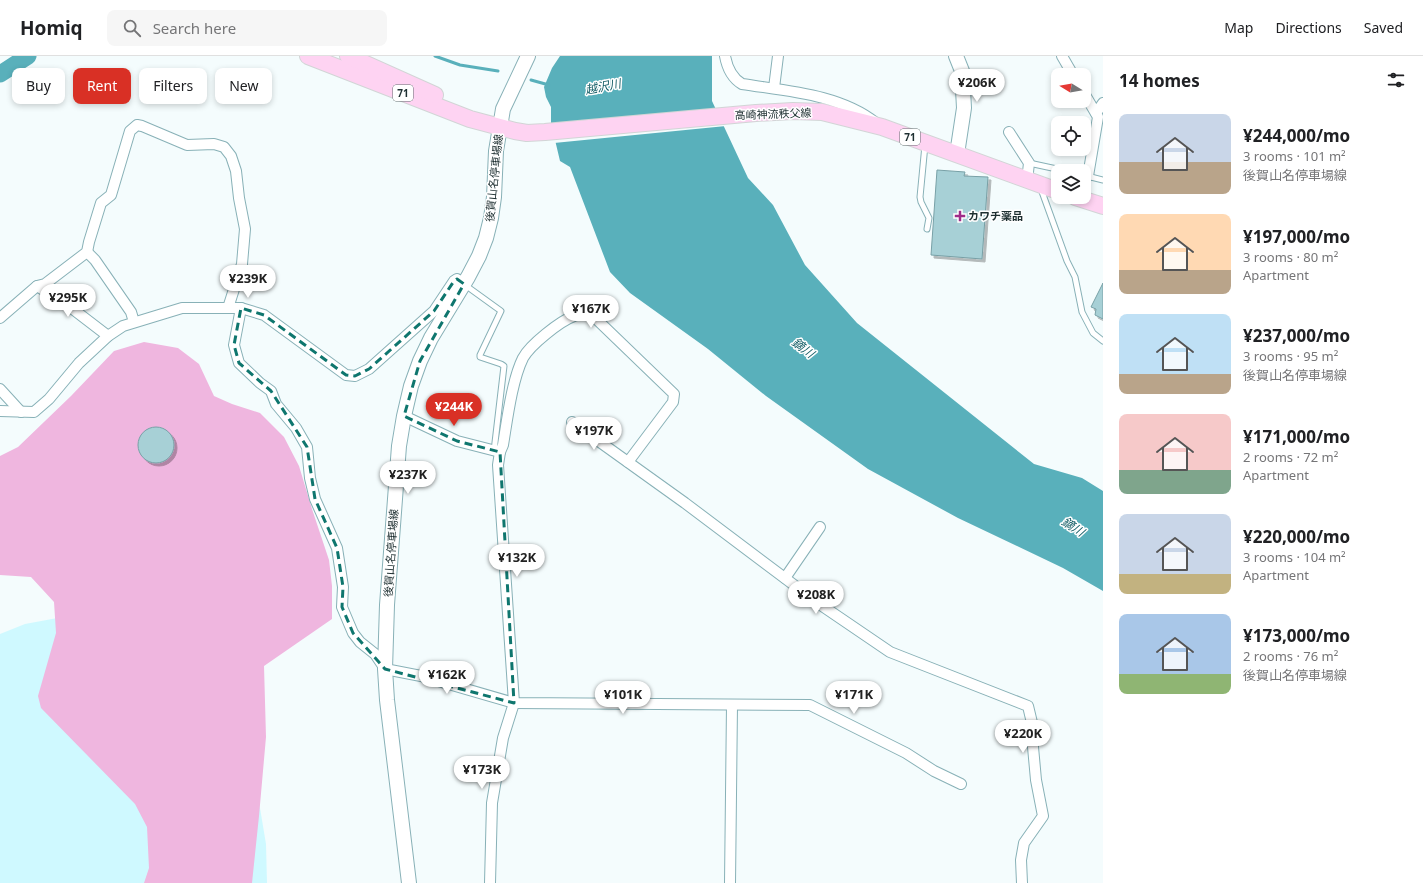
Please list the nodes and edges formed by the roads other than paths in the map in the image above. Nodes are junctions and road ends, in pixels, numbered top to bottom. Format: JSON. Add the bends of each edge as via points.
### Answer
{"nodes":[{"id":1,"x":308,"y":56,"type":"edge"},
{"id":2,"x":348,"y":56,"type":"edge"},
{"id":3,"x":528,"y":56,"type":"edge"},
{"id":4,"x":725,"y":56,"type":"edge"},
{"id":5,"x":778,"y":56,"type":"edge"},
{"id":6,"x":956,"y":56,"type":"edge"},
{"id":7,"x":1062,"y":56,"type":"edge"},
{"id":8,"x":1069,"y":68,"type":"edge"},
{"id":9,"x":774,"y":88,"type":"junction"},
{"id":10,"x":1103,"y":103,"type":"edge"},
{"id":11,"x":1091,"y":105,"type":"edge"},
{"id":12,"x":1096,"y":113,"type":"junction"},
{"id":13,"x":500,"y":126,"type":"junction"},
{"id":14,"x":882,"y":128,"type":"junction"},
{"id":15,"x":1009,"y":132,"type":"dead end"},
{"id":16,"x":926,"y":142,"type":"junction"},
{"id":17,"x":957,"y":154,"type":"junction"},
{"id":18,"x":1029,"y":163,"type":"junction"},
{"id":19,"x":1089,"y":164,"type":"edge"},
{"id":20,"x":1051,"y":168,"type":"edge"},
{"id":21,"x":1091,"y":176,"type":"edge"},
{"id":22,"x":1103,"y":180,"type":"edge"},
{"id":23,"x":1034,"y":183,"type":"junction"},
{"id":24,"x":1051,"y":189,"type":"edge"},
{"id":25,"x":1091,"y":202,"type":"edge"},
{"id":26,"x":1103,"y":206,"type":"edge"},
{"id":27,"x":927,"y":229,"type":"dead end"},
{"id":28,"x":87,"y":252,"type":"junction"},
{"id":29,"x":464,"y":284,"type":"junction"},
{"id":30,"x":37,"y":286,"type":"junction"},
{"id":31,"x":228,"y":308,"type":"junction"},
{"id":32,"x":241,"y":308,"type":"junction"},
{"id":33,"x":0,"y":318,"type":"edge"},
{"id":34,"x":134,"y":322,"type":"junction"},
{"id":35,"x":108,"y":336,"type":"junction"},
{"id":36,"x":1103,"y":341,"type":"edge"},
{"id":37,"x":0,"y":389,"type":"edge"},
{"id":38,"x":0,"y":411,"type":"edge"},
{"id":39,"x":21,"y":412,"type":"junction"},
{"id":40,"x":404,"y":416,"type":"junction"},
{"id":41,"x":572,"y":422,"type":"dead end"},
{"id":42,"x":497,"y":452,"type":"junction"},
{"id":43,"x":628,"y":462,"type":"junction"},
{"id":44,"x":820,"y":527,"type":"dead end"},
{"id":45,"x":785,"y":578,"type":"junction"},
{"id":46,"x":386,"y":669,"type":"junction"},
{"id":47,"x":514,"y":703,"type":"junction"},
{"id":48,"x":732,"y":705,"type":"junction"},
{"id":49,"x":961,"y":784,"type":"dead end"},
{"id":50,"x":409,"y":883,"type":"edge"},
{"id":51,"x":490,"y":883,"type":"edge"},
{"id":52,"x":730,"y":883,"type":"edge"},
{"id":53,"x":1022,"y":883,"type":"edge"}],
"edges":[{"from":1,"to":13,"type":"main road","name":"高崎神流秩父線","number":"71","via":[[470,119]]},
{"from":2,"to":13,"type":"main road","name":"高崎神流秩父線","number":"71"},
{"from":3,"to":13,"type":"main road","name":"後賀山名停車場線","via":[[503,109]]},
{"from":4,"to":9,"type":"street","via":[[727,64],[742,84]]},
{"from":5,"to":9,"type":"street"},
{"from":6,"to":17,"type":"main road","via":[[962,71],[964,108]]},
{"from":7,"to":8,"type":"street"},
{"from":9,"to":14,"type":"street","via":[[846,105],[865,114]]},
{"from":10,"to":12,"type":"street"},
{"from":11,"to":12,"type":"street"},
{"from":12,"to":19,"type":"street","via":[[1098,123]]},
{"from":13,"to":14,"type":"main road","name":"高崎神流秩父線","number":"71","via":[[527,133],[793,111],[822,112]]},
{"from":13,"to":29,"type":"main road","name":"後賀山名停車場線","via":[[489,229],[479,256]]},
{"from":14,"to":16,"type":"main road","name":"高崎神流秩父線","number":"71"},
{"from":15,"to":18,"type":"street"},
{"from":16,"to":17,"type":"main road","name":"高崎神流秩父線","number":"71"},
{"from":16,"to":27,"type":"lane","via":[[920,197],[929,218]]},
{"from":17,"to":23,"type":"main road","name":"高崎神流秩父線","number":"71"},
{"from":18,"to":20,"type":"lane"},
{"from":18,"to":23,"type":"street"},
{"from":21,"to":22,"type":"lane"},
{"from":23,"to":24,"type":"main road","name":"高崎神流秩父線","number":"71"},
{"from":23,"to":36,"type":"lane","via":[[1075,277],[1082,312],[1093,333]]},
{"from":25,"to":26,"type":"main road"},
{"from":28,"to":30,"type":"street","via":[[45,284]]},
{"from":28,"to":31,"type":"street","via":[[100,203],[111,195],[130,131],[137,125],[187,145],[214,144],[224,147],[231,156],[236,171],[244,229],[242,264]]},
{"from":28,"to":34,"type":"street","via":[[131,312]]},
{"from":29,"to":32,"type":"street","via":[[457,279],[454,281],[434,311],[369,369],[355,376],[346,375],[264,315]]},
{"from":29,"to":40,"type":"main road","name":"後賀山名停車場線","via":[[420,361]]},
{"from":29,"to":42,"type":"lane","via":[[501,311],[480,354],[480,357],[504,366]]},
{"from":30,"to":33,"type":"street"},
{"from":30,"to":35,"type":"street","via":[[65,303]]},
{"from":31,"to":32,"type":"street"},
{"from":31,"to":34,"type":"street","via":[[182,308]]},
{"from":32,"to":46,"type":"street","via":[[234,346],[239,363],[271,391],[276,404],[296,428],[307,447],[315,499],[337,548],[343,587],[342,607],[353,633],[375,654]]},
{"from":34,"to":35,"type":"street"},
{"from":35,"to":39,"type":"street","via":[[79,363],[49,399],[34,412]]},
{"from":37,"to":39,"type":"street"},
{"from":38,"to":39,"type":"street"},
{"from":40,"to":42,"type":"street","via":[[457,441]]},
{"from":40,"to":46,"type":"main road","name":"後賀山名停車場線","via":[[391,544]]},
{"from":41,"to":43,"type":"street"},
{"from":42,"to":43,"type":"street","via":[[503,445],[515,382],[523,358],[536,342],[555,327],[574,316],[589,312],[674,394],[673,402]]},
{"from":42,"to":47,"type":"street"},
{"from":43,"to":45,"type":"street"},
{"from":44,"to":45,"type":"street"},
{"from":45,"to":53,"type":"street","via":[[890,652],[1028,706],[1033,728],[1036,780],[1043,816],[1024,843],[1021,860]]},
{"from":46,"to":47,"type":"street","via":[[421,676]]},
{"from":46,"to":50,"type":"main road","name":"後賀山名停車場線","via":[[387,700]]},
{"from":47,"to":48,"type":"street"},
{"from":47,"to":51,"type":"street","via":[[503,738],[493,790]]},
{"from":48,"to":49,"type":"street","via":[[810,705]]},
{"from":48,"to":52,"type":"street"}]}
